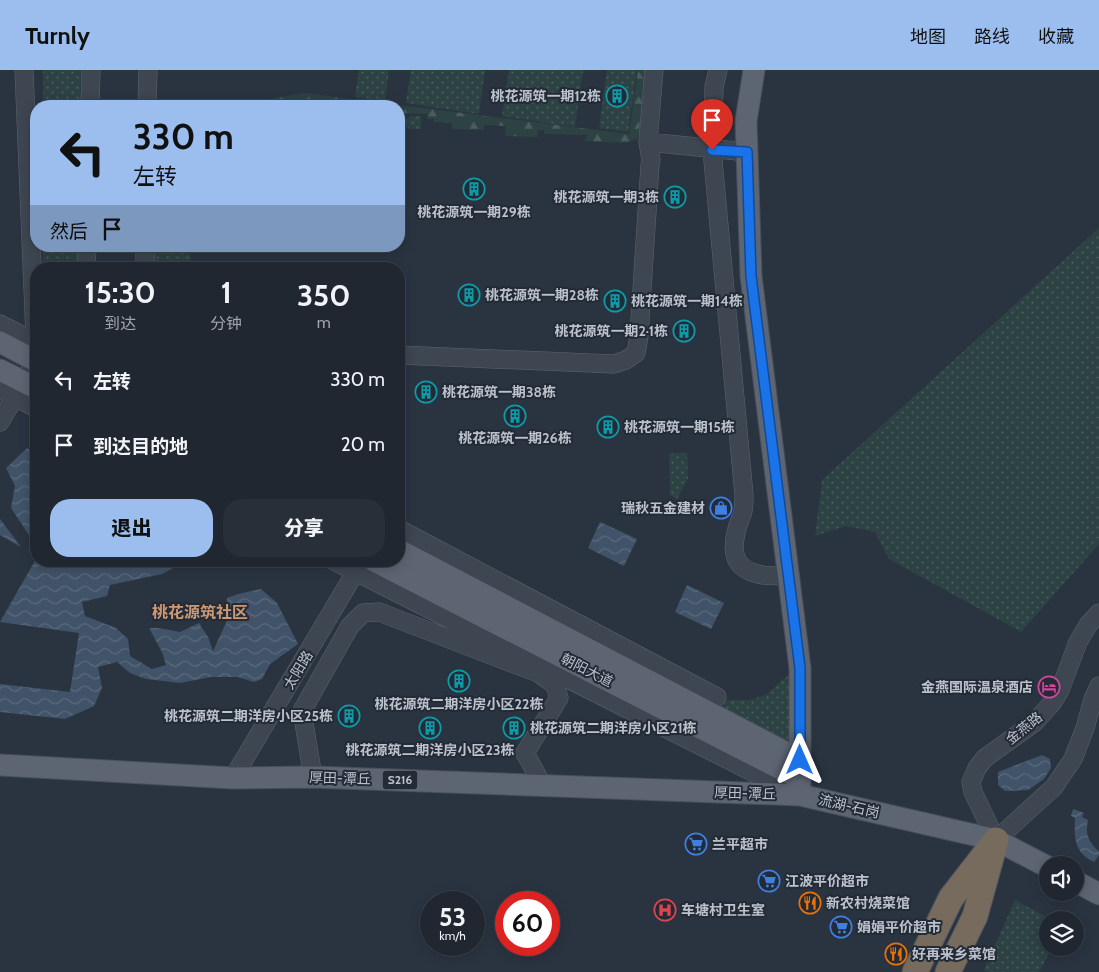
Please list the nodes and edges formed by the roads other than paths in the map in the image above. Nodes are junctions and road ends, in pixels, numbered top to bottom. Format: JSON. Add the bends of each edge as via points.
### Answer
{"nodes":[{"id":1,"x":24,"y":70,"type":"edge"},
{"id":2,"x":91,"y":70,"type":"edge"},
{"id":3,"x":148,"y":70,"type":"edge"},
{"id":4,"x":654,"y":70,"type":"edge"},
{"id":5,"x":718,"y":70,"type":"edge"},
{"id":6,"x":754,"y":70,"type":"edge"},
{"id":7,"x":90,"y":100,"type":"edge"},
{"id":8,"x":147,"y":100,"type":"edge"},
{"id":9,"x":648,"y":142,"type":"junction"},
{"id":10,"x":712,"y":150,"type":"junction"},
{"id":11,"x":747,"y":152,"type":"junction"},
{"id":12,"x":30,"y":212,"type":"edge"},
{"id":13,"x":0,"y":324,"type":"edge"},
{"id":14,"x":0,"y":342,"type":"edge"},
{"id":15,"x":30,"y":350,"type":"edge"},
{"id":16,"x":30,"y":353,"type":"edge"},
{"id":17,"x":405,"y":355,"type":"edge"},
{"id":18,"x":30,"y":367,"type":"edge"},
{"id":19,"x":0,"y":370,"type":"edge"},
{"id":20,"x":19,"y":389,"type":"edge"},
{"id":21,"x":30,"y":401,"type":"edge"},
{"id":22,"x":0,"y":422,"type":"edge"},
{"id":23,"x":405,"y":532,"type":"edge"},
{"id":24,"x":405,"y":553,"type":"edge"},
{"id":25,"x":359,"y":567,"type":"edge"},
{"id":26,"x":384,"y":567,"type":"edge"},
{"id":27,"x":788,"y":576,"type":"junction"},
{"id":28,"x":1099,"y":613,"type":"edge"},
{"id":29,"x":473,"y":621,"type":"junction"},
{"id":30,"x":1099,"y":626,"type":"edge"},
{"id":31,"x":474,"y":648,"type":"junction"},
{"id":32,"x":1099,"y":686,"type":"edge"},
{"id":33,"x":717,"y":697,"type":"dead end"},
{"id":34,"x":1099,"y":701,"type":"edge"},
{"id":35,"x":0,"y":765,"type":"edge"},
{"id":36,"x":313,"y":777,"type":"junction"},
{"id":37,"x":233,"y":778,"type":"junction"},
{"id":38,"x":800,"y":778,"type":"junction"},
{"id":39,"x":543,"y":786,"type":"junction"},
{"id":40,"x":996,"y":840,"type":"junction"},
{"id":41,"x":1039,"y":862,"type":"edge"},
{"id":42,"x":1084,"y":886,"type":"edge"},
{"id":43,"x":1099,"y":894,"type":"edge"},
{"id":44,"x":915,"y":972,"type":"edge"},
{"id":45,"x":948,"y":972,"type":"edge"}],
"edges":[{"from":1,"to":12,"type":"street"},
{"from":2,"to":7,"type":"street"},
{"from":3,"to":8,"type":"street"},
{"from":4,"to":9,"type":"street"},
{"from":5,"to":10,"type":"street","via":[[714,87]]},
{"from":6,"to":11,"type":"main road","via":[[746,121]]},
{"from":9,"to":10,"type":"street"},
{"from":9,"to":17,"type":"street","via":[[650,165],[636,353],[614,364]]},
{"from":10,"to":11,"type":"street"},
{"from":10,"to":27,"type":"street","via":[[744,495],[743,511],[733,544],[734,554],[738,564],[746,570],[759,575]]},
{"from":11,"to":27,"type":"main road","via":[[751,276]]},
{"from":13,"to":15,"type":"street"},
{"from":14,"to":16,"type":"main road"},
{"from":18,"to":20,"type":"street"},
{"from":19,"to":20,"type":"main road"},
{"from":20,"to":21,"type":"street"},
{"from":20,"to":22,"type":"street"},
{"from":23,"to":33,"type":"street"},
{"from":24,"to":38,"type":"main road","name":"朝阳大道"},
{"from":25,"to":29,"type":"street"},
{"from":25,"to":37,"type":"street","name":"太阳路"},
{"from":26,"to":29,"type":"main road","name":"朝阳大道"},
{"from":27,"to":38,"type":"main road","via":[[800,668]]},
{"from":28,"to":40,"type":"street","name":"金燕路","via":[[1078,642],[1052,703],[1035,722],[985,758],[978,768],[972,782],[973,792]]},
{"from":29,"to":31,"type":"street"},
{"from":29,"to":38,"type":"main road","name":"朝阳大道"},
{"from":30,"to":40,"type":"street","name":"金燕路","via":[[1088,641],[1060,705],[984,770],[980,778],[980,790]]},
{"from":31,"to":36,"type":"street","via":[[379,612],[363,613],[350,626],[302,711]]},
{"from":31,"to":39,"type":"street","via":[[538,673],[555,685],[559,698],[525,754]]},
{"from":32,"to":40,"type":"street","via":[[1074,759],[1054,788]]},
{"from":34,"to":40,"type":"street","via":[[1076,766],[1064,785],[1046,803]]},
{"from":35,"to":37,"type":"main road","name":"厚田-潭丘","number":"S216"},
{"from":36,"to":37,"type":"main road","name":"厚田-潭丘","number":"S216"},
{"from":36,"to":39,"type":"main road","name":"厚田-潭丘","number":"S216"},
{"from":38,"to":39,"type":"main road","name":"厚田-潭丘","number":"S216"},
{"from":38,"to":40,"type":"main road","name":"流湖-石岗"},
{"from":40,"to":41,"type":"main road","name":"流湖-石岗"},
{"from":40,"to":44,"type":"highway","via":[[951,898]]},
{"from":40,"to":45,"type":"highway","via":[[975,916]]},
{"from":42,"to":43,"type":"main road"}]}
